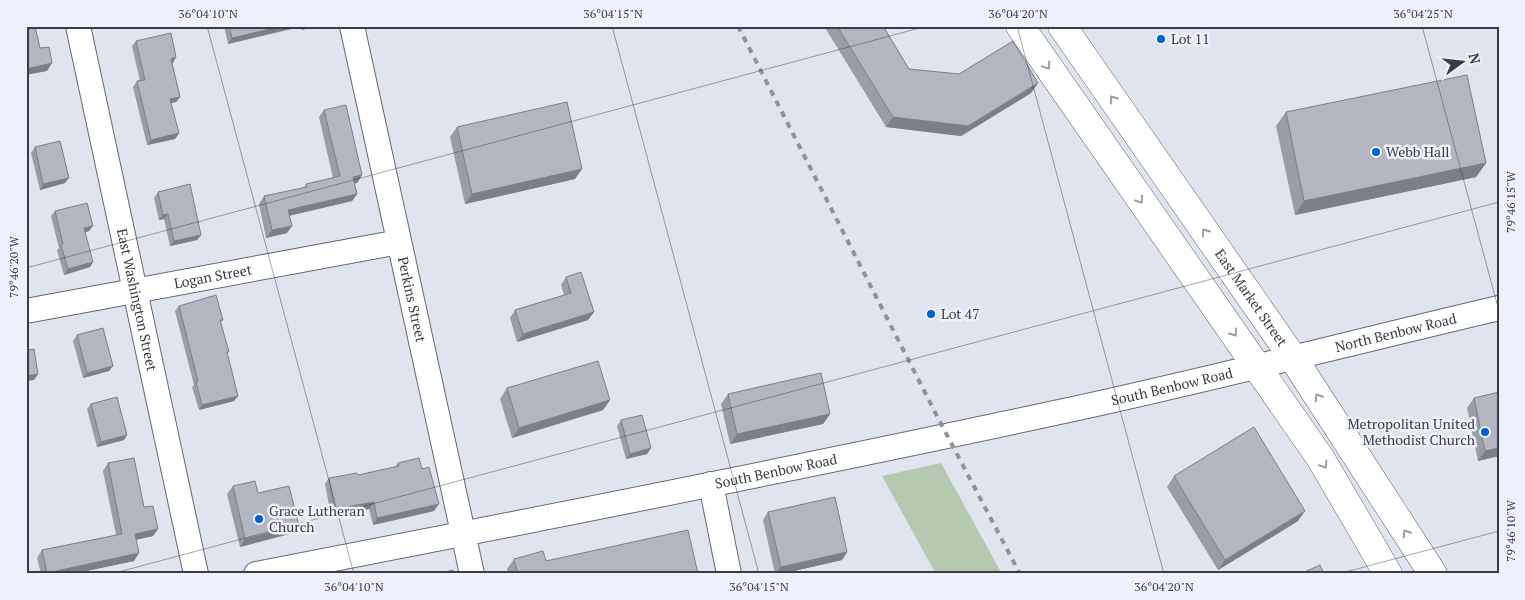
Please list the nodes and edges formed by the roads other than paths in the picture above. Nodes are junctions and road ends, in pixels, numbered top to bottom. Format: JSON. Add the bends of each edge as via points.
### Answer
{"nodes":[{"id":1,"x":78,"y":26,"type":"edge"},
{"id":2,"x":352,"y":26,"type":"edge"},
{"id":3,"x":1020,"y":26,"type":"edge"},
{"id":4,"x":1062,"y":26,"type":"edge"},
{"id":5,"x":399,"y":242,"type":"junction"},
{"id":6,"x":136,"y":291,"type":"junction"},
{"id":7,"x":1499,"y":308,"type":"edge"},
{"id":8,"x":26,"y":311,"type":"edge"},
{"id":9,"x":1293,"y":358,"type":"junction"},
{"id":10,"x":1258,"y":366,"type":"junction"},
{"id":11,"x":711,"y":484,"type":"junction"},
{"id":12,"x":463,"y":534,"type":"junction"},
{"id":13,"x":196,"y":574,"type":"edge"},
{"id":14,"x":256,"y":574,"type":"edge"},
{"id":15,"x":472,"y":574,"type":"edge"},
{"id":16,"x":729,"y":574,"type":"edge"},
{"id":17,"x":1388,"y":574,"type":"edge"},
{"id":18,"x":1433,"y":574,"type":"edge"}],
"edges":[{"from":1,"to":6,"type":"street","name":"East Washington Street"},
{"from":2,"to":5,"type":"street","name":"Perkins Street"},
{"from":3,"to":10,"type":"main road","one_way":true},
{"from":9,"to":4,"type":"main road","name":"East Market Street","one_way":true},
{"from":5,"to":6,"type":"street","name":"Logan Street"},
{"from":5,"to":12,"type":"street","name":"Perkins Street"},
{"from":6,"to":8,"type":"street","name":"Logan Street"},
{"from":6,"to":13,"type":"street","name":"East Washington Street"},
{"from":7,"to":9,"type":"street","name":"North Benbow Road"},
{"from":9,"to":10,"type":"street","name":"South Benbow Road"},
{"from":18,"to":9,"type":"main road","name":"East Market Street","one_way":true},
{"from":10,"to":11,"type":"street","name":"South Benbow Road","via":[[1066,410]]},
{"from":10,"to":17,"type":"main road","one_way":true,"via":[[1321,459]]},
{"from":11,"to":12,"type":"street","name":"South Benbow Road"},
{"from":11,"to":16,"type":"street"},
{"from":12,"to":14,"type":"street","name":"South Benbow Road"},
{"from":12,"to":15,"type":"street","name":"Perkins Street"}]}
